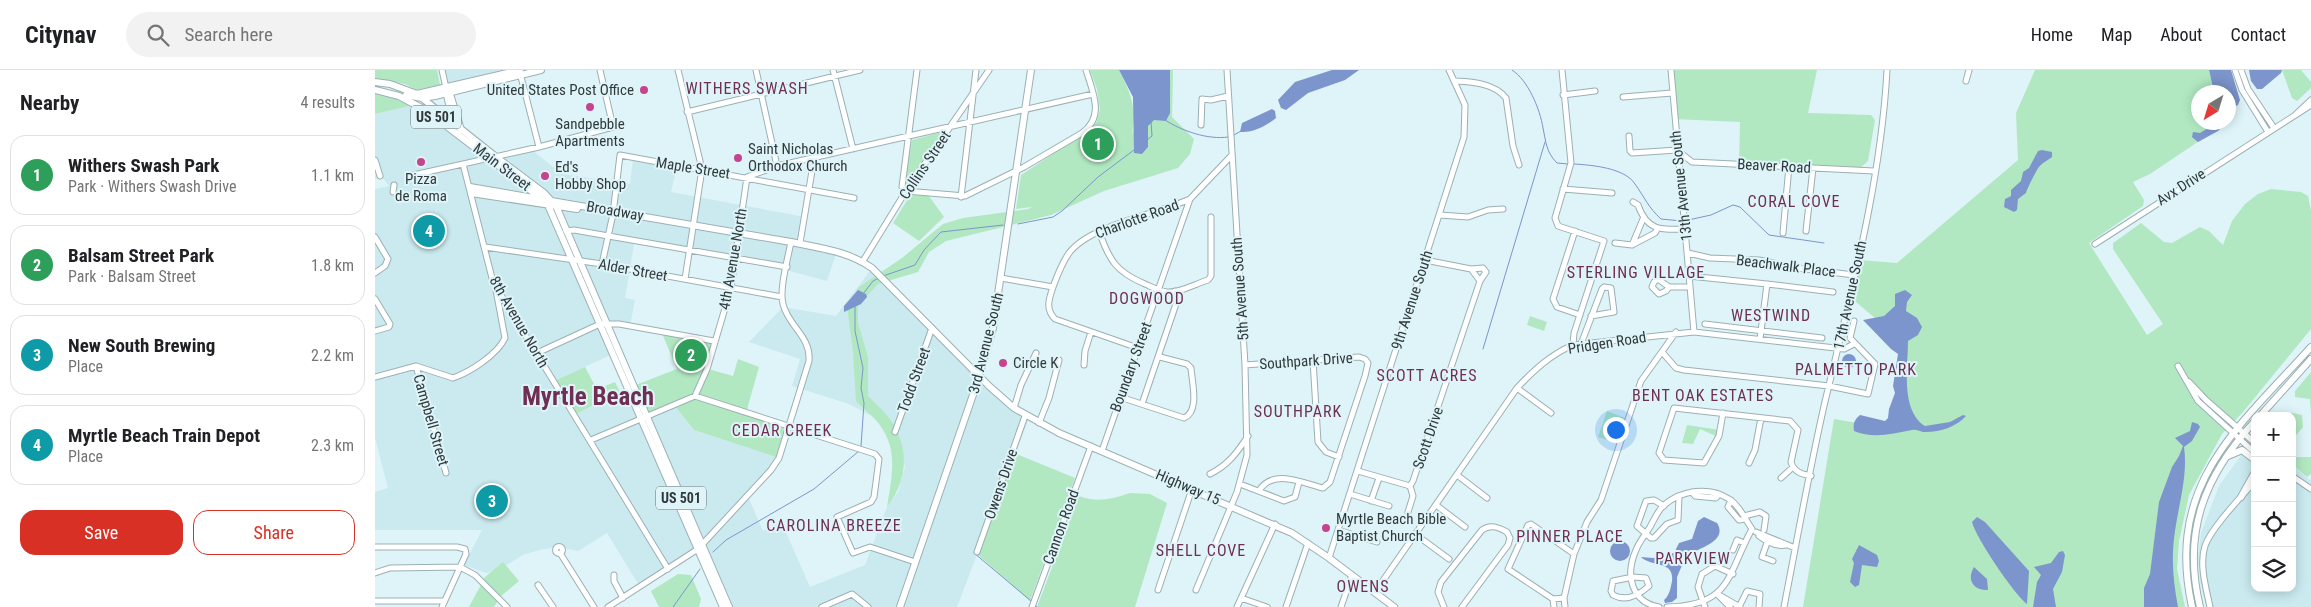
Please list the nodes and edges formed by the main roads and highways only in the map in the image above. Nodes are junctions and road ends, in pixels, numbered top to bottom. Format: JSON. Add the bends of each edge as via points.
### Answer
{"nodes":[{"id":1,"x":541,"y":70,"type":"edge"},
{"id":2,"x":1031,"y":70,"type":"edge"},
{"id":3,"x":520,"y":71,"type":"edge"},
{"id":4,"x":375,"y":82,"type":"edge"},
{"id":5,"x":375,"y":89,"type":"edge"},
{"id":6,"x":447,"y":91,"type":"junction"},
{"id":7,"x":419,"y":96,"type":"junction"},
{"id":8,"x":454,"y":125,"type":"junction"},
{"id":9,"x":459,"y":132,"type":"junction"},
{"id":10,"x":493,"y":158,"type":"junction"},
{"id":11,"x":542,"y":199,"type":"junction"},
{"id":12,"x":552,"y":204,"type":"junction"},
{"id":13,"x":575,"y":260,"type":"junction"},
{"id":14,"x":2311,"y":347,"type":"edge"},
{"id":15,"x":2311,"y":359,"type":"edge"},
{"id":16,"x":979,"y":375,"type":"junction"},
{"id":17,"x":2264,"y":412,"type":"edge"},
{"id":18,"x":2251,"y":425,"type":"edge"},
{"id":19,"x":2251,"y":457,"type":"edge"},
{"id":20,"x":2225,"y":458,"type":"junction"},
{"id":21,"x":2251,"y":479,"type":"edge"},
{"id":22,"x":2241,"y":498,"type":"road end"},
{"id":23,"x":700,"y":547,"type":"junction"},
{"id":24,"x":723,"y":607,"type":"edge"},
{"id":25,"x":729,"y":607,"type":"edge"},
{"id":26,"x":900,"y":607,"type":"edge"},
{"id":27,"x":1394,"y":607,"type":"edge"},
{"id":28,"x":2192,"y":607,"type":"edge"},
{"id":29,"x":2200,"y":607,"type":"edge"}],
"edges":[{"from":1,"to":3,"type":"main road"},
{"from":2,"to":16,"type":"main road","name":"3rd Avenue South","via":[[993,328]]},
{"from":3,"to":6,"type":"main road"},
{"from":4,"to":7,"type":"main road","via":[[390,84]]},
{"from":5,"to":7,"type":"main road"},
{"from":5,"to":9,"type":"main road","name":"Main Street","number":"US 501","via":[[413,102]]},
{"from":6,"to":7,"type":"main road"},
{"from":6,"to":8,"type":"main road"},
{"from":6,"to":9,"type":"main road"},
{"from":7,"to":8,"type":"main road","number":"US 501"},
{"from":8,"to":9,"type":"main road"},
{"from":9,"to":10,"type":"main road","name":"Main Street","number":"US 501"},
{"from":10,"to":11,"type":"main road","name":"Main Street","number":"US 501"},
{"from":10,"to":12,"type":"main road","name":"Main Street","number":"US 501","via":[[544,192]]},
{"from":11,"to":12,"type":"main road","name":"Main Street","number":"US 501"},
{"from":11,"to":12,"type":"main road","name":"Broadway","via":[[470,190]]},
{"from":12,"to":13,"type":"main road","number":"US 501"},
{"from":12,"to":13,"type":"main road","number":"US 501"},
{"from":12,"to":16,"type":"main road","name":"Broadway","via":[[791,242],[837,251],[863,261]]},
{"from":13,"to":23,"type":"main road","number":"US 501"},
{"from":14,"to":28,"type":"main road","via":[[2233,433],[2207,471],[2191,512],[2185,556]]},
{"from":15,"to":17,"type":"main road"},
{"from":16,"to":26,"type":"main road","name":"3rd Avenue South"},
{"from":16,"to":27,"type":"main road","name":"Highway 15","via":[[1025,416],[1275,524],[1308,543]]},
{"from":18,"to":20,"type":"main road"},
{"from":19,"to":20,"type":"main road","via":[[2242,450]]},
{"from":20,"to":29,"type":"main road","via":[[2205,495],[2195,532],[2194,572]]},
{"from":21,"to":22,"type":"main road"},
{"from":23,"to":24,"type":"main road","number":"US 501"},
{"from":23,"to":25,"type":"main road","number":"US 501"}]}
